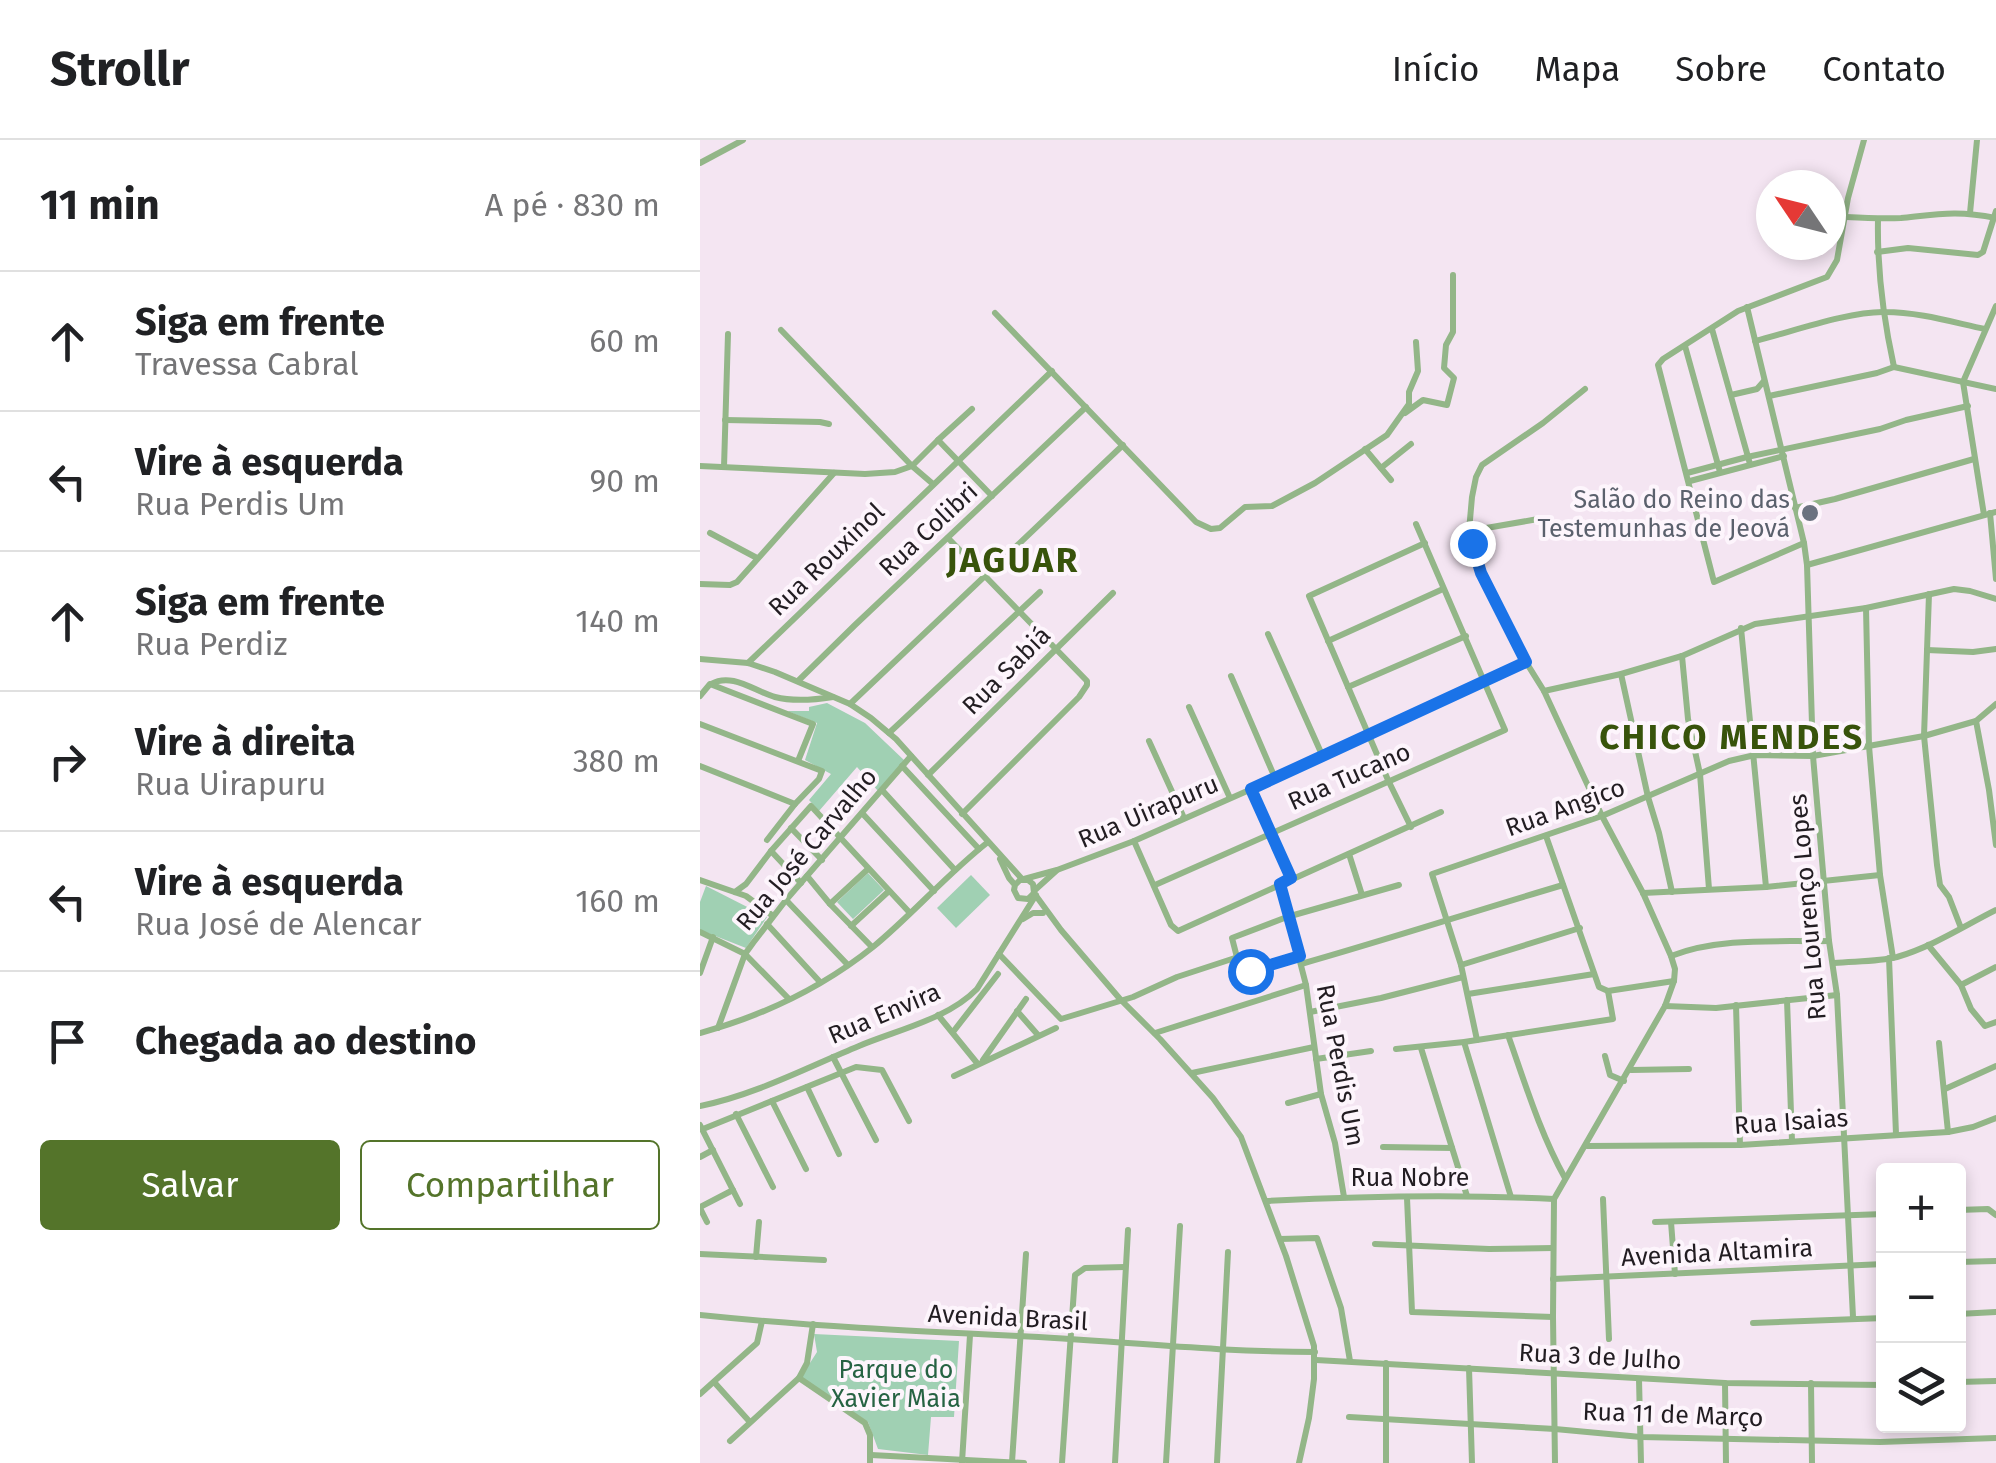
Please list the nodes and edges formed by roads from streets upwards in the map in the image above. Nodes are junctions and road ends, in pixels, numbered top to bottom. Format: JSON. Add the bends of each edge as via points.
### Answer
{"nodes":[{"id":1,"x":1864,"y":140,"type":"edge"},
{"id":2,"x":1977,"y":140,"type":"edge"},
{"id":3,"x":739,"y":141,"type":"edge"},
{"id":4,"x":700,"y":163,"type":"edge"},
{"id":5,"x":1970,"y":213,"type":"junction"},
{"id":6,"x":1996,"y":216,"type":"edge"},
{"id":7,"x":1846,"y":217,"type":"joint"},
{"id":8,"x":1878,"y":219,"type":"junction"},
{"id":9,"x":1877,"y":252,"type":"junction"},
{"id":10,"x":1837,"y":260,"type":"edge"},
{"id":11,"x":1453,"y":275,"type":"dead end"},
{"id":12,"x":1996,"y":306,"type":"edge"},
{"id":13,"x":1748,"y":307,"type":"junction"},
{"id":14,"x":1882,"y":312,"type":"junction"},
{"id":15,"x":995,"y":313,"type":"dead end"},
{"id":16,"x":1712,"y":329,"type":"junction"},
{"id":17,"x":1984,"y":329,"type":"junction"},
{"id":18,"x":781,"y":330,"type":"dead end"},
{"id":19,"x":728,"y":334,"type":"dead end"},
{"id":20,"x":1755,"y":341,"type":"junction"},
{"id":21,"x":1416,"y":342,"type":"dead end"},
{"id":22,"x":1685,"y":346,"type":"junction"},
{"id":23,"x":1894,"y":367,"type":"junction"},
{"id":24,"x":1052,"y":371,"type":"junction"},
{"id":25,"x":1764,"y":380,"type":"junction"},
{"id":26,"x":1963,"y":382,"type":"junction"},
{"id":27,"x":1585,"y":389,"type":"dead end"},
{"id":28,"x":1996,"y":389,"type":"edge"},
{"id":29,"x":1731,"y":395,"type":"junction"},
{"id":30,"x":1769,"y":396,"type":"junction"},
{"id":31,"x":1968,"y":406,"type":"junction"},
{"id":32,"x":1086,"y":407,"type":"junction"},
{"id":33,"x":972,"y":409,"type":"dead end"},
{"id":34,"x":1404,"y":412,"type":"junction"},
{"id":35,"x":725,"y":420,"type":"junction"},
{"id":36,"x":828,"y":424,"type":"dead end"},
{"id":37,"x":938,"y":440,"type":"junction"},
{"id":38,"x":1411,"y":444,"type":"dead end"},
{"id":39,"x":1124,"y":446,"type":"junction"},
{"id":40,"x":1365,"y":449,"type":"junction"},
{"id":41,"x":1783,"y":453,"type":"junction"},
{"id":42,"x":1974,"y":459,"type":"junction"},
{"id":43,"x":1749,"y":461,"type":"junction"},
{"id":44,"x":958,"y":462,"type":"junction"},
{"id":45,"x":700,"y":466,"type":"edge"},
{"id":46,"x":912,"y":466,"type":"junction"},
{"id":47,"x":724,"y":467,"type":"junction"},
{"id":48,"x":1380,"y":468,"type":"junction"},
{"id":49,"x":1718,"y":469,"type":"junction"},
{"id":50,"x":835,"y":472,"type":"junction"},
{"id":51,"x":1688,"y":477,"type":"junction"},
{"id":52,"x":1391,"y":480,"type":"dead end"},
{"id":53,"x":933,"y":484,"type":"junction"},
{"id":54,"x":992,"y":496,"type":"junction"},
{"id":55,"x":1795,"y":508,"type":"junction"},
{"id":56,"x":1990,"y":513,"type":"edge"},
{"id":57,"x":1538,"y":519,"type":"dead end"},
{"id":58,"x":1416,"y":524,"type":"dead end"},
{"id":59,"x":1469,"y":532,"type":"junction"},
{"id":60,"x":710,"y":533,"type":"dead end"},
{"id":61,"x":948,"y":538,"type":"junction"},
{"id":62,"x":1425,"y":543,"type":"junction"},
{"id":63,"x":1804,"y":543,"type":"junction"},
{"id":64,"x":757,"y":558,"type":"junction"},
{"id":65,"x":1807,"y":565,"type":"junction"},
{"id":66,"x":984,"y":576,"type":"junction"},
{"id":67,"x":1996,"y":579,"type":"edge"},
{"id":68,"x":700,"y":584,"type":"edge"},
{"id":69,"x":1444,"y":589,"type":"junction"},
{"id":70,"x":1040,"y":592,"type":"dead end"},
{"id":71,"x":1113,"y":593,"type":"dead end"},
{"id":72,"x":1929,"y":594,"type":"junction"},
{"id":73,"x":1996,"y":600,"type":"edge"},
{"id":74,"x":1866,"y":608,"type":"junction"},
{"id":75,"x":1018,"y":612,"type":"junction"},
{"id":76,"x":1808,"y":616,"type":"junction"},
{"id":77,"x":1741,"y":628,"type":"junction"},
{"id":78,"x":1268,"y":634,"type":"dead end"},
{"id":79,"x":1466,"y":636,"type":"junction"},
{"id":80,"x":1328,"y":641,"type":"junction"},
{"id":81,"x":1056,"y":649,"type":"junction"},
{"id":82,"x":1996,"y":649,"type":"edge"},
{"id":83,"x":1927,"y":650,"type":"junction"},
{"id":84,"x":1682,"y":656,"type":"junction"},
{"id":85,"x":700,"y":659,"type":"edge"},
{"id":86,"x":1526,"y":662,"type":"junction"},
{"id":87,"x":748,"y":663,"type":"junction"},
{"id":88,"x":1621,"y":674,"type":"junction"},
{"id":89,"x":1231,"y":676,"type":"dead end"},
{"id":90,"x":798,"y":681,"type":"junction"},
{"id":91,"x":1489,"y":681,"type":"junction"},
{"id":92,"x":710,"y":684,"type":"junction"},
{"id":93,"x":1348,"y":686,"type":"junction"},
{"id":94,"x":812,"y":687,"type":"junction"},
{"id":95,"x":1544,"y":690,"type":"junction"},
{"id":96,"x":700,"y":696,"type":"edge"},
{"id":97,"x":834,"y":696,"type":"junction"},
{"id":98,"x":791,"y":698,"type":"junction"},
{"id":99,"x":850,"y":704,"type":"junction"},
{"id":100,"x":1996,"y":704,"type":"edge"},
{"id":101,"x":1189,"y":708,"type":"dead end"},
{"id":102,"x":1976,"y":721,"type":"junction"},
{"id":103,"x":700,"y":724,"type":"edge"},
{"id":104,"x":889,"y":733,"type":"junction"},
{"id":105,"x":1369,"y":735,"type":"junction"},
{"id":106,"x":1924,"y":736,"type":"junction"},
{"id":107,"x":1149,"y":740,"type":"dead end"},
{"id":108,"x":1869,"y":746,"type":"junction"},
{"id":109,"x":1755,"y":755,"type":"junction"},
{"id":110,"x":911,"y":756,"type":"junction"},
{"id":111,"x":1813,"y":756,"type":"junction"},
{"id":112,"x":1323,"y":757,"type":"junction"},
{"id":113,"x":798,"y":761,"type":"junction"},
{"id":114,"x":700,"y":766,"type":"edge"},
{"id":115,"x":902,"y":766,"type":"junction"},
{"id":116,"x":1700,"y":774,"type":"junction"},
{"id":117,"x":928,"y":775,"type":"junction"},
{"id":118,"x":1275,"y":778,"type":"junction"},
{"id":119,"x":1388,"y":780,"type":"junction"},
{"id":120,"x":1251,"y":789,"type":"junction"},
{"id":121,"x":1993,"y":789,"type":"edge"},
{"id":122,"x":882,"y":790,"type":"junction"},
{"id":123,"x":1230,"y":798,"type":"junction"},
{"id":124,"x":1648,"y":798,"type":"junction"},
{"id":125,"x":795,"y":804,"type":"junction"},
{"id":126,"x":1441,"y":812,"type":"dead end"},
{"id":127,"x":862,"y":813,"type":"junction"},
{"id":128,"x":962,"y":814,"type":"junction"},
{"id":129,"x":1602,"y":816,"type":"junction"},
{"id":130,"x":1184,"y":818,"type":"junction"},
{"id":131,"x":1411,"y":827,"type":"junction"},
{"id":132,"x":791,"y":828,"type":"junction"},
{"id":133,"x":1270,"y":832,"type":"junction"},
{"id":134,"x":1546,"y":836,"type":"junction"},
{"id":135,"x":842,"y":838,"type":"junction"},
{"id":136,"x":767,"y":840,"type":"dead end"},
{"id":137,"x":1134,"y":840,"type":"junction"},
{"id":138,"x":988,"y":842,"type":"junction"},
{"id":139,"x":1996,"y":845,"type":"edge"},
{"id":140,"x":979,"y":849,"type":"junction"},
{"id":141,"x":771,"y":851,"type":"junction"},
{"id":142,"x":1349,"y":854,"type":"junction"},
{"id":143,"x":822,"y":860,"type":"junction"},
{"id":144,"x":868,"y":869,"type":"junction"},
{"id":145,"x":956,"y":870,"type":"junction"},
{"id":146,"x":1057,"y":870,"type":"junction"},
{"id":147,"x":1880,"y":875,"type":"junction"},
{"id":148,"x":808,"y":876,"type":"junction"},
{"id":149,"x":1291,"y":878,"type":"junction"},
{"id":150,"x":1021,"y":881,"type":"junction"},
{"id":151,"x":700,"y":882,"type":"edge"},
{"id":152,"x":1824,"y":882,"type":"junction"},
{"id":153,"x":801,"y":883,"type":"junction"},
{"id":154,"x":1280,"y":884,"type":"junction"},
{"id":155,"x":1154,"y":885,"type":"junction"},
{"id":156,"x":1399,"y":885,"type":"dead end"},
{"id":157,"x":1563,"y":885,"type":"junction"},
{"id":158,"x":1766,"y":887,"type":"junction"},
{"id":159,"x":1709,"y":890,"type":"junction"},
{"id":160,"x":889,"y":891,"type":"junction"},
{"id":161,"x":735,"y":892,"type":"junction"},
{"id":162,"x":934,"y":892,"type":"junction"},
{"id":163,"x":1672,"y":892,"type":"junction"},
{"id":164,"x":1035,"y":893,"type":"junction"},
{"id":165,"x":1643,"y":893,"type":"junction"},
{"id":166,"x":1362,"y":896,"type":"junction"},
{"id":167,"x":786,"y":900,"type":"junction"},
{"id":168,"x":1025,"y":900,"type":"junction"},
{"id":169,"x":830,"y":904,"type":"junction"},
{"id":170,"x":1996,"y":910,"type":"edge"},
{"id":171,"x":910,"y":913,"type":"junction"},
{"id":172,"x":1043,"y":913,"type":"junction"},
{"id":173,"x":773,"y":916,"type":"junction"},
{"id":174,"x":1288,"y":916,"type":"junction"},
{"id":175,"x":1052,"y":918,"type":"junction"},
{"id":176,"x":1022,"y":920,"type":"junction"},
{"id":177,"x":1446,"y":920,"type":"junction"},
{"id":178,"x":767,"y":924,"type":"junction"},
{"id":179,"x":851,"y":926,"type":"junction"},
{"id":180,"x":1580,"y":928,"type":"junction"},
{"id":181,"x":1961,"y":928,"type":"junction"},
{"id":182,"x":700,"y":932,"type":"edge"},
{"id":183,"x":713,"y":937,"type":"junction"},
{"id":184,"x":1829,"y":941,"type":"junction"},
{"id":185,"x":1928,"y":946,"type":"junction"},
{"id":186,"x":872,"y":947,"type":"junction"},
{"id":187,"x":745,"y":954,"type":"junction"},
{"id":188,"x":999,"y":954,"type":"junction"},
{"id":189,"x":1671,"y":956,"type":"junction"},
{"id":190,"x":1238,"y":957,"type":"junction"},
{"id":191,"x":1891,"y":958,"type":"junction"},
{"id":192,"x":1300,"y":960,"type":"junction"},
{"id":193,"x":1834,"y":963,"type":"junction"},
{"id":194,"x":847,"y":964,"type":"junction"},
{"id":195,"x":1461,"y":965,"type":"junction"},
{"id":196,"x":1996,"y":967,"type":"edge"},
{"id":197,"x":700,"y":973,"type":"edge"},
{"id":198,"x":998,"y":974,"type":"dead end"},
{"id":199,"x":1594,"y":974,"type":"junction"},
{"id":200,"x":1463,"y":977,"type":"junction"},
{"id":201,"x":820,"y":982,"type":"junction"},
{"id":202,"x":1674,"y":982,"type":"junction"},
{"id":203,"x":1306,"y":985,"type":"junction"},
{"id":204,"x":1961,"y":986,"type":"junction"},
{"id":205,"x":1608,"y":991,"type":"junction"},
{"id":206,"x":1468,"y":994,"type":"junction"},
{"id":207,"x":1837,"y":995,"type":"junction"},
{"id":208,"x":1026,"y":999,"type":"dead end"},
{"id":209,"x":1120,"y":999,"type":"junction"},
{"id":210,"x":790,"y":1000,"type":"junction"},
{"id":211,"x":1787,"y":1000,"type":"junction"},
{"id":212,"x":1736,"y":1005,"type":"junction"},
{"id":213,"x":1665,"y":1006,"type":"junction"},
{"id":214,"x":1017,"y":1011,"type":"junction"},
{"id":215,"x":1310,"y":1012,"type":"junction"},
{"id":216,"x":938,"y":1015,"type":"junction"},
{"id":217,"x":1996,"y":1022,"type":"edge"},
{"id":218,"x":718,"y":1028,"type":"junction"},
{"id":219,"x":1056,"y":1028,"type":"dead end"},
{"id":220,"x":953,"y":1032,"type":"junction"},
{"id":221,"x":700,"y":1033,"type":"edge"},
{"id":222,"x":1155,"y":1033,"type":"junction"},
{"id":223,"x":1508,"y":1035,"type":"junction"},
{"id":224,"x":1038,"y":1036,"type":"junction"},
{"id":225,"x":1477,"y":1040,"type":"junction"},
{"id":226,"x":1464,"y":1042,"type":"junction"},
{"id":227,"x":1939,"y":1042,"type":"dead end"},
{"id":228,"x":1314,"y":1048,"type":"junction"},
{"id":229,"x":1420,"y":1048,"type":"junction"},
{"id":230,"x":1396,"y":1049,"type":"dead end"},
{"id":231,"x":1371,"y":1051,"type":"dead end"},
{"id":232,"x":1605,"y":1056,"type":"dead end"},
{"id":233,"x":833,"y":1057,"type":"junction"},
{"id":234,"x":1316,"y":1059,"type":"junction"},
{"id":235,"x":980,"y":1062,"type":"junction"},
{"id":236,"x":1996,"y":1066,"type":"edge"},
{"id":237,"x":1689,"y":1069,"type":"dead end"},
{"id":238,"x":1630,"y":1070,"type":"junction"},
{"id":239,"x":840,"y":1072,"type":"junction"},
{"id":240,"x":1191,"y":1074,"type":"junction"},
{"id":241,"x":954,"y":1076,"type":"dead end"},
{"id":242,"x":1624,"y":1081,"type":"junction"},
{"id":243,"x":807,"y":1087,"type":"junction"},
{"id":244,"x":1945,"y":1089,"type":"junction"},
{"id":245,"x":1321,"y":1094,"type":"junction"},
{"id":246,"x":772,"y":1101,"type":"junction"},
{"id":247,"x":1288,"y":1103,"type":"dead end"},
{"id":248,"x":700,"y":1106,"type":"edge"},
{"id":249,"x":736,"y":1114,"type":"junction"},
{"id":250,"x":1996,"y":1118,"type":"edge"},
{"id":251,"x":909,"y":1121,"type":"dead end"},
{"id":252,"x":702,"y":1127,"type":"edge"},
{"id":253,"x":1948,"y":1132,"type":"junction"},
{"id":254,"x":1896,"y":1134,"type":"junction"},
{"id":255,"x":1845,"y":1138,"type":"junction"},
{"id":256,"x":876,"y":1140,"type":"dead end"},
{"id":257,"x":1792,"y":1141,"type":"junction"},
{"id":258,"x":1740,"y":1145,"type":"junction"},
{"id":259,"x":1586,"y":1146,"type":"junction"},
{"id":260,"x":1382,"y":1147,"type":"dead end"},
{"id":261,"x":1452,"y":1148,"type":"junction"},
{"id":262,"x":713,"y":1150,"type":"junction"},
{"id":263,"x":840,"y":1154,"type":"dead end"},
{"id":264,"x":700,"y":1157,"type":"edge"},
{"id":265,"x":806,"y":1169,"type":"dead end"},
{"id":266,"x":1566,"y":1178,"type":"junction"},
{"id":267,"x":774,"y":1186,"type":"dead end"},
{"id":268,"x":733,"y":1190,"type":"junction"},
{"id":269,"x":1467,"y":1196,"type":"junction"},
{"id":270,"x":1344,"y":1197,"type":"junction"},
{"id":271,"x":1511,"y":1197,"type":"junction"},
{"id":272,"x":1407,"y":1198,"type":"junction"},
{"id":273,"x":1604,"y":1198,"type":"dead end"},
{"id":274,"x":1554,"y":1199,"type":"junction"},
{"id":275,"x":1266,"y":1202,"type":"junction"},
{"id":276,"x":740,"y":1204,"type":"dead end"},
{"id":277,"x":700,"y":1208,"type":"edge"},
{"id":278,"x":1966,"y":1210,"type":"edge"},
{"id":279,"x":1876,"y":1214,"type":"edge"},
{"id":280,"x":1995,"y":1214,"type":"edge"},
{"id":281,"x":1848,"y":1215,"type":"junction"},
{"id":282,"x":707,"y":1222,"type":"dead end"},
{"id":283,"x":759,"y":1222,"type":"dead end"},
{"id":284,"x":1654,"y":1222,"type":"dead end"},
{"id":285,"x":1672,"y":1222,"type":"junction"},
{"id":286,"x":1180,"y":1226,"type":"dead end"},
{"id":287,"x":1128,"y":1230,"type":"dead end"},
{"id":288,"x":1280,"y":1239,"type":"junction"},
{"id":289,"x":1375,"y":1244,"type":"dead end"},
{"id":290,"x":1408,"y":1246,"type":"junction"},
{"id":291,"x":1554,"y":1248,"type":"junction"},
{"id":292,"x":1228,"y":1252,"type":"dead end"},
{"id":293,"x":700,"y":1254,"type":"edge"},
{"id":294,"x":1026,"y":1254,"type":"dead end"},
{"id":295,"x":756,"y":1256,"type":"junction"},
{"id":296,"x":824,"y":1260,"type":"dead end"},
{"id":297,"x":1996,"y":1261,"type":"edge"},
{"id":298,"x":1966,"y":1262,"type":"edge"},
{"id":299,"x":1876,"y":1264,"type":"edge"},
{"id":300,"x":1849,"y":1266,"type":"junction"},
{"id":301,"x":1125,"y":1267,"type":"junction"},
{"id":302,"x":1675,"y":1274,"type":"junction"},
{"id":303,"x":1607,"y":1277,"type":"junction"},
{"id":304,"x":1553,"y":1279,"type":"junction"},
{"id":305,"x":1996,"y":1312,"type":"edge"},
{"id":306,"x":1966,"y":1314,"type":"edge"},
{"id":307,"x":704,"y":1316,"type":"edge"},
{"id":308,"x":1553,"y":1317,"type":"junction"},
{"id":309,"x":1853,"y":1317,"type":"junction"},
{"id":310,"x":1876,"y":1318,"type":"edge"},
{"id":311,"x":762,"y":1321,"type":"junction"},
{"id":312,"x":1753,"y":1323,"type":"dead end"},
{"id":313,"x":813,"y":1324,"type":"junction"},
{"id":314,"x":702,"y":1325,"type":"edge"},
{"id":315,"x":970,"y":1335,"type":"junction"},
{"id":316,"x":1020,"y":1336,"type":"junction"},
{"id":317,"x":1610,"y":1339,"type":"dead end"},
{"id":318,"x":1070,"y":1340,"type":"junction"},
{"id":319,"x":1121,"y":1344,"type":"junction"},
{"id":320,"x":1172,"y":1347,"type":"junction"},
{"id":321,"x":1223,"y":1350,"type":"junction"},
{"id":322,"x":1315,"y":1356,"type":"junction"},
{"id":323,"x":1350,"y":1360,"type":"junction"},
{"id":324,"x":1386,"y":1363,"type":"junction"},
{"id":325,"x":1469,"y":1368,"type":"junction"},
{"id":326,"x":1555,"y":1375,"type":"junction"},
{"id":327,"x":799,"y":1378,"type":"junction"},
{"id":328,"x":1638,"y":1378,"type":"junction"},
{"id":329,"x":1996,"y":1381,"type":"edge"},
{"id":330,"x":714,"y":1382,"type":"junction"},
{"id":331,"x":1966,"y":1382,"type":"edge"},
{"id":332,"x":1724,"y":1383,"type":"junction"},
{"id":333,"x":1811,"y":1383,"type":"junction"},
{"id":334,"x":1876,"y":1384,"type":"edge"},
{"id":335,"x":700,"y":1394,"type":"edge"},
{"id":336,"x":1348,"y":1417,"type":"dead end"},
{"id":337,"x":1386,"y":1420,"type":"junction"},
{"id":338,"x":750,"y":1421,"type":"junction"},
{"id":339,"x":1470,"y":1424,"type":"junction"},
{"id":340,"x":1555,"y":1429,"type":"junction"},
{"id":341,"x":1641,"y":1437,"type":"junction"},
{"id":342,"x":1724,"y":1438,"type":"junction"},
{"id":343,"x":1996,"y":1438,"type":"edge"},
{"id":344,"x":1812,"y":1439,"type":"junction"},
{"id":345,"x":730,"y":1441,"type":"dead end"},
{"id":346,"x":871,"y":1459,"type":"edge"},
{"id":347,"x":962,"y":1462,"type":"edge"},
{"id":348,"x":1012,"y":1462,"type":"edge"},
{"id":349,"x":1024,"y":1463,"type":"edge"},
{"id":350,"x":1062,"y":1463,"type":"edge"},
{"id":351,"x":1115,"y":1463,"type":"edge"},
{"id":352,"x":1166,"y":1463,"type":"edge"},
{"id":353,"x":1217,"y":1463,"type":"edge"},
{"id":354,"x":1299,"y":1463,"type":"edge"},
{"id":355,"x":1386,"y":1463,"type":"edge"},
{"id":356,"x":1472,"y":1463,"type":"edge"},
{"id":357,"x":1556,"y":1463,"type":"edge"},
{"id":358,"x":1641,"y":1463,"type":"edge"},
{"id":359,"x":1726,"y":1463,"type":"edge"},
{"id":360,"x":1812,"y":1463,"type":"edge"}],
"edges":[{"from":1,"to":7,"type":"street"},
{"from":2,"to":5,"type":"street"},
{"from":3,"to":4,"type":"street"},
{"from":5,"to":6,"type":"street"},
{"from":5,"to":8,"type":"street"},
{"from":6,"to":9,"type":"street","via":[[1978,254]]},
{"from":7,"to":8,"type":"street"},
{"from":8,"to":9,"type":"street"},
{"from":9,"to":14,"type":"street"},
{"from":10,"to":13,"type":"street","via":[[1826,277]]},
{"from":11,"to":34,"type":"street","via":[[1453,332],[1444,368],[1454,378],[1446,406],[1422,400]]},
{"from":12,"to":17,"type":"street"},
{"from":13,"to":16,"type":"street"},
{"from":13,"to":20,"type":"street","name":"Rua Lourenço Lopes"},
{"from":14,"to":17,"type":"street"},
{"from":14,"to":20,"type":"street"},
{"from":14,"to":23,"type":"street"},
{"from":15,"to":24,"type":"street"},
{"from":16,"to":22,"type":"street"},
{"from":16,"to":29,"type":"street"},
{"from":17,"to":26,"type":"street"},
{"from":18,"to":46,"type":"street"},
{"from":19,"to":35,"type":"street"},
{"from":20,"to":25,"type":"street","name":"Rua Lourenço Lopes"},
{"from":21,"to":34,"type":"street","via":[[1418,370]]},
{"from":22,"to":49,"type":"street"},
{"from":22,"to":51,"type":"street","via":[[1663,358],[1658,369]]},
{"from":23,"to":26,"type":"street"},
{"from":23,"to":30,"type":"street"},
{"from":24,"to":32,"type":"street"},
{"from":24,"to":44,"type":"street","name":"Rua Rouxinol"},
{"from":25,"to":29,"type":"street"},
{"from":25,"to":30,"type":"street","name":"Rua Lourenço Lopes"},
{"from":26,"to":28,"type":"street"},
{"from":26,"to":31,"type":"street"},
{"from":27,"to":59,"type":"street","via":[[1482,465]]},
{"from":29,"to":43,"type":"street"},
{"from":30,"to":41,"type":"street","name":"Rua Lourenço Lopes"},
{"from":31,"to":41,"type":"street"},
{"from":31,"to":42,"type":"street"},
{"from":32,"to":39,"type":"street"},
{"from":32,"to":54,"type":"street","name":"Rua Colibri"},
{"from":33,"to":37,"type":"street"},
{"from":34,"to":40,"type":"street"},
{"from":35,"to":36,"type":"street"},
{"from":35,"to":47,"type":"street"},
{"from":37,"to":44,"type":"street"},
{"from":37,"to":46,"type":"street"},
{"from":38,"to":48,"type":"street"},
{"from":39,"to":40,"type":"street","via":[[1196,522],[1215,529],[1245,506],[1269,507],[1296,494]]},
{"from":39,"to":66,"type":"street"},
{"from":40,"to":48,"type":"street"},
{"from":41,"to":43,"type":"street"},
{"from":41,"to":55,"type":"street","name":"Rua Lourenço Lopes"},
{"from":42,"to":55,"type":"street"},
{"from":42,"to":56,"type":"street"},
{"from":43,"to":49,"type":"street"},
{"from":44,"to":53,"type":"street","name":"Rua Rouxinol"},
{"from":44,"to":54,"type":"street"},
{"from":45,"to":47,"type":"street"},
{"from":46,"to":50,"type":"street"},
{"from":46,"to":53,"type":"street"},
{"from":47,"to":50,"type":"street"},
{"from":48,"to":52,"type":"street"},
{"from":49,"to":51,"type":"street"},
{"from":50,"to":64,"type":"street"},
{"from":51,"to":63,"type":"street","via":[[1714,582]]},
{"from":53,"to":87,"type":"street","name":"Rua Rouxinol"},
{"from":54,"to":61,"type":"street","name":"Rua Colibri"},
{"from":55,"to":63,"type":"street","name":"Rua Lourenço Lopes"},
{"from":56,"to":65,"type":"street"},
{"from":56,"to":67,"type":"street"},
{"from":57,"to":59,"type":"street"},
{"from":58,"to":62,"type":"street"},
{"from":59,"to":86,"type":"street","via":[[1481,573]]},
{"from":60,"to":64,"type":"street"},
{"from":61,"to":66,"type":"street"},
{"from":61,"to":90,"type":"street","name":"Rua Colibri"},
{"from":62,"to":69,"type":"street"},
{"from":62,"to":80,"type":"street","via":[[1308,596]]},
{"from":63,"to":65,"type":"street","name":"Rua Lourenço Lopes"},
{"from":64,"to":68,"type":"street","via":[[730,585]]},
{"from":65,"to":76,"type":"street","name":"Rua Lourenço Lopes"},
{"from":66,"to":75,"type":"street"},
{"from":66,"to":99,"type":"street"},
{"from":69,"to":79,"type":"street"},
{"from":69,"to":80,"type":"street"},
{"from":70,"to":75,"type":"street"},
{"from":71,"to":81,"type":"street","name":"Rua Sabiá"},
{"from":72,"to":73,"type":"street","via":[[1954,589]]},
{"from":72,"to":74,"type":"street"},
{"from":72,"to":83,"type":"street"},
{"from":74,"to":76,"type":"street"},
{"from":74,"to":108,"type":"street"},
{"from":75,"to":81,"type":"street"},
{"from":75,"to":104,"type":"street"},
{"from":76,"to":77,"type":"street"},
{"from":76,"to":111,"type":"street","name":"Rua Lourenço Lopes"},
{"from":77,"to":84,"type":"street"},
{"from":77,"to":109,"type":"street"},
{"from":78,"to":112,"type":"street"},
{"from":79,"to":91,"type":"street"},
{"from":79,"to":93,"type":"street"},
{"from":80,"to":93,"type":"street"},
{"from":81,"to":117,"type":"street","name":"Rua Sabiá"},
{"from":81,"to":128,"type":"street","via":[[1087,685]]},
{"from":82,"to":83,"type":"street"},
{"from":83,"to":106,"type":"street"},
{"from":84,"to":88,"type":"street"},
{"from":84,"to":116,"type":"street"},
{"from":85,"to":87,"type":"street"},
{"from":86,"to":91,"type":"street","name":"Rua Uirapuru"},
{"from":86,"to":95,"type":"street"},
{"from":87,"to":90,"type":"street"},
{"from":88,"to":95,"type":"street"},
{"from":88,"to":124,"type":"street"},
{"from":89,"to":118,"type":"street"},
{"from":90,"to":94,"type":"street"},
{"from":91,"to":105,"type":"street","name":"Rua Uirapuru"},
{"from":91,"to":119,"type":"street","name":"Rua Tucano","via":[[1505,730]]},
{"from":92,"to":96,"type":"street"},
{"from":92,"to":98,"type":"street","via":[[726,679]]},
{"from":92,"to":113,"type":"street","via":[[813,724]]},
{"from":93,"to":105,"type":"street"},
{"from":94,"to":97,"type":"street"},
{"from":94,"to":98,"type":"street"},
{"from":95,"to":129,"type":"street"},
{"from":97,"to":98,"type":"street"},
{"from":97,"to":99,"type":"street"},
{"from":99,"to":104,"type":"street"},
{"from":100,"to":102,"type":"street","name":"Rua Angico"},
{"from":101,"to":123,"type":"street"},
{"from":102,"to":106,"type":"street","name":"Rua Angico"},
{"from":102,"to":121,"type":"street"},
{"from":103,"to":113,"type":"street"},
{"from":104,"to":110,"type":"street"},
{"from":105,"to":112,"type":"street","name":"Rua Uirapuru"},
{"from":105,"to":119,"type":"street"},
{"from":106,"to":108,"type":"street","name":"Rua Angico"},
{"from":106,"to":181,"type":"street","via":[[1940,885]]},
{"from":107,"to":130,"type":"street"},
{"from":108,"to":111,"type":"street","name":"Rua Angico"},
{"from":108,"to":147,"type":"street"},
{"from":109,"to":111,"type":"street","name":"Rua Angico"},
{"from":109,"to":116,"type":"street","name":"Rua Angico"},
{"from":109,"to":158,"type":"street"},
{"from":110,"to":115,"type":"street","name":"Rua José Carvalho"},
{"from":110,"to":117,"type":"street"},
{"from":111,"to":152,"type":"street","name":"Rua Lourenço Lopes"},
{"from":112,"to":118,"type":"street","name":"Rua Uirapuru"},
{"from":113,"to":125,"type":"street","via":[[822,771]]},
{"from":114,"to":125,"type":"street"},
{"from":115,"to":122,"type":"street","name":"Rua José Carvalho"},
{"from":115,"to":140,"type":"street"},
{"from":116,"to":124,"type":"street","name":"Rua Angico"},
{"from":116,"to":159,"type":"street"},
{"from":117,"to":128,"type":"street"},
{"from":118,"to":120,"type":"street","name":"Rua Uirapuru"},
{"from":119,"to":131,"type":"street"},
{"from":119,"to":133,"type":"street","name":"Rua Tucano"},
{"from":120,"to":123,"type":"street","name":"Rua Uirapuru"},
{"from":120,"to":133,"type":"street"},
{"from":121,"to":139,"type":"street"},
{"from":122,"to":127,"type":"street","name":"Rua José Carvalho"},
{"from":122,"to":145,"type":"street"},
{"from":123,"to":130,"type":"street","name":"Rua Uirapuru"},
{"from":124,"to":129,"type":"street","name":"Rua Angico"},
{"from":124,"to":163,"type":"street"},
{"from":125,"to":136,"type":"street"},
{"from":126,"to":131,"type":"street"},
{"from":127,"to":135,"type":"street","name":"Rua José Carvalho"},
{"from":127,"to":162,"type":"street"},
{"from":128,"to":138,"type":"street"},
{"from":129,"to":134,"type":"street","name":"Rua Angico"},
{"from":129,"to":165,"type":"street"},
{"from":130,"to":137,"type":"street","name":"Rua Uirapuru"},
{"from":131,"to":142,"type":"street"},
{"from":132,"to":135,"type":"street","via":[[811,806]]},
{"from":132,"to":141,"type":"street"},
{"from":132,"to":143,"type":"street"},
{"from":133,"to":149,"type":"street"},
{"from":133,"to":155,"type":"street","name":"Rua Tucano"},
{"from":134,"to":157,"type":"street"},
{"from":134,"to":177,"type":"street","name":"Rua Angico","via":[[1432,874]]},
{"from":135,"to":143,"type":"street","name":"Rua José Carvalho"},
{"from":135,"to":144,"type":"street"},
{"from":137,"to":146,"type":"street","name":"Rua Uirapuru"},
{"from":137,"to":155,"type":"street"},
{"from":138,"to":140,"type":"street"},
{"from":138,"to":150,"type":"street","via":[[1009,878]]},
{"from":140,"to":145,"type":"street"},
{"from":141,"to":153,"type":"street"},
{"from":141,"to":161,"type":"street"},
{"from":142,"to":149,"type":"street"},
{"from":142,"to":166,"type":"street"},
{"from":143,"to":148,"type":"street","name":"Rua José Carvalho"},
{"from":144,"to":160,"type":"street"},
{"from":144,"to":169,"type":"street"},
{"from":145,"to":162,"type":"street"},
{"from":146,"to":150,"type":"street","name":"Rua Uirapuru"},
{"from":146,"to":164,"type":"street","name":"Rua Uirapuru"},
{"from":147,"to":152,"type":"street"},
{"from":147,"to":191,"type":"street"},
{"from":148,"to":153,"type":"street","name":"Rua José Carvalho"},
{"from":148,"to":169,"type":"street"},
{"from":149,"to":154,"type":"street"},
{"from":150,"to":164,"type":"street","via":[[1031,881]]},
{"from":150,"to":168,"type":"street","via":[[1014,890]]},
{"from":151,"to":161,"type":"street"},
{"from":152,"to":158,"type":"street"},
{"from":152,"to":184,"type":"street","name":"Rua Lourenço Lopes"},
{"from":153,"to":167,"type":"street","name":"Rua José Carvalho"},
{"from":154,"to":155,"type":"street","via":[[1178,931]]},
{"from":154,"to":174,"type":"street","name":"Rua Perdis Um"},
{"from":156,"to":166,"type":"street"},
{"from":157,"to":177,"type":"street"},
{"from":157,"to":180,"type":"street"},
{"from":158,"to":159,"type":"street"},
{"from":159,"to":163,"type":"street"},
{"from":160,"to":171,"type":"street"},
{"from":160,"to":179,"type":"street"},
{"from":161,"to":173,"type":"street"},
{"from":162,"to":171,"type":"street"},
{"from":163,"to":165,"type":"street"},
{"from":164,"to":168,"type":"street","name":"Rua Uirapuru"},
{"from":164,"to":175,"type":"street"},
{"from":165,"to":189,"type":"street"},
{"from":166,"to":174,"type":"street"},
{"from":167,"to":173,"type":"street","name":"Rua José Carvalho"},
{"from":167,"to":194,"type":"street"},
{"from":168,"to":172,"type":"street"},
{"from":168,"to":176,"type":"street","name":"Rua Envira"},
{"from":168,"to":176,"type":"street"},
{"from":169,"to":179,"type":"street"},
{"from":170,"to":181,"type":"street"},
{"from":171,"to":186,"type":"street"},
{"from":172,"to":175,"type":"street"},
{"from":172,"to":176,"type":"street"},
{"from":173,"to":178,"type":"street","name":"Rua José Carvalho"},
{"from":174,"to":190,"type":"street","via":[[1232,938]]},
{"from":174,"to":192,"type":"street","name":"Rua Perdis Um"},
{"from":175,"to":209,"type":"street"},
{"from":176,"to":188,"type":"street","name":"Rua Envira"},
{"from":177,"to":192,"type":"street"},
{"from":177,"to":195,"type":"street"},
{"from":178,"to":187,"type":"street","name":"Rua José Carvalho"},
{"from":178,"to":201,"type":"street"},
{"from":179,"to":186,"type":"street"},
{"from":180,"to":195,"type":"street"},
{"from":180,"to":199,"type":"street"},
{"from":181,"to":185,"type":"street"},
{"from":182,"to":183,"type":"street"},
{"from":183,"to":187,"type":"street"},
{"from":183,"to":197,"type":"street"},
{"from":184,"to":189,"type":"street","via":[[1721,944]]},
{"from":184,"to":193,"type":"street","name":"Rua Lourenço Lopes"},
{"from":185,"to":191,"type":"street"},
{"from":185,"to":204,"type":"street"},
{"from":186,"to":194,"type":"street"},
{"from":187,"to":210,"type":"street"},
{"from":187,"to":218,"type":"street","name":"Rua José Carvalho"},
{"from":188,"to":209,"type":"street","via":[[1061,1019]]},
{"from":188,"to":216,"type":"street","name":"Rua Envira","via":[[968,998]]},
{"from":189,"to":202,"type":"street"},
{"from":190,"to":192,"type":"street","via":[[1240,968],[1250,971]]},
{"from":190,"to":209,"type":"street"},
{"from":191,"to":193,"type":"street"},
{"from":191,"to":254,"type":"street"},
{"from":192,"to":203,"type":"street","name":"Rua Perdis Um"},
{"from":193,"to":207,"type":"street","name":"Rua Lourenço Lopes"},
{"from":194,"to":201,"type":"street"},
{"from":195,"to":200,"type":"street"},
{"from":196,"to":204,"type":"street"},
{"from":198,"to":220,"type":"street"},
{"from":199,"to":205,"type":"street"},
{"from":199,"to":206,"type":"street"},
{"from":200,"to":206,"type":"street"},
{"from":200,"to":215,"type":"street"},
{"from":201,"to":210,"type":"street"},
{"from":202,"to":205,"type":"street"},
{"from":202,"to":213,"type":"street"},
{"from":203,"to":215,"type":"street","name":"Rua Perdis Um"},
{"from":203,"to":222,"type":"street"},
{"from":204,"to":217,"type":"street","via":[[1985,1026]]},
{"from":205,"to":223,"type":"street","via":[[1613,1019]]},
{"from":206,"to":225,"type":"street"},
{"from":207,"to":211,"type":"street"},
{"from":207,"to":255,"type":"street","name":"Rua Lourenço Lopes"},
{"from":208,"to":214,"type":"street"},
{"from":209,"to":222,"type":"street"},
{"from":210,"to":218,"type":"street"},
{"from":211,"to":212,"type":"street"},
{"from":211,"to":257,"type":"street"},
{"from":212,"to":213,"type":"street"},
{"from":212,"to":258,"type":"street"},
{"from":213,"to":238,"type":"street"},
{"from":214,"to":224,"type":"street"},
{"from":214,"to":235,"type":"street"},
{"from":215,"to":228,"type":"street","name":"Rua Perdis Um"},
{"from":216,"to":220,"type":"street"},
{"from":216,"to":233,"type":"street","name":"Rua Envira"},
{"from":218,"to":221,"type":"street"},
{"from":219,"to":224,"type":"street"},
{"from":220,"to":235,"type":"street"},
{"from":222,"to":240,"type":"street"},
{"from":223,"to":225,"type":"street"},
{"from":223,"to":266,"type":"street"},
{"from":224,"to":235,"type":"street"},
{"from":225,"to":226,"type":"street"},
{"from":226,"to":229,"type":"street"},
{"from":226,"to":271,"type":"street"},
{"from":227,"to":244,"type":"street"},
{"from":228,"to":234,"type":"street","name":"Rua Perdis Um"},
{"from":228,"to":240,"type":"street"},
{"from":229,"to":230,"type":"street"},
{"from":229,"to":261,"type":"street"},
{"from":231,"to":234,"type":"street"},
{"from":232,"to":242,"type":"street","via":[[1610,1075]]},
{"from":233,"to":239,"type":"street"},
{"from":233,"to":248,"type":"street","name":"Rua Envira"},
{"from":234,"to":245,"type":"street","name":"Rua Perdis Um"},
{"from":235,"to":241,"type":"street"},
{"from":236,"to":244,"type":"street"},
{"from":237,"to":238,"type":"street"},
{"from":238,"to":242,"type":"street"},
{"from":239,"to":243,"type":"street"},
{"from":239,"to":251,"type":"street","via":[[882,1070]]},
{"from":239,"to":256,"type":"street"},
{"from":240,"to":275,"type":"street","via":[[1241,1137]]},
{"from":242,"to":259,"type":"street"},
{"from":243,"to":246,"type":"street"},
{"from":243,"to":263,"type":"street"},
{"from":244,"to":253,"type":"street"},
{"from":245,"to":247,"type":"street"},
{"from":245,"to":270,"type":"street","name":"Rua Perdis Um"},
{"from":246,"to":249,"type":"street"},
{"from":246,"to":265,"type":"street"},
{"from":249,"to":252,"type":"street"},
{"from":249,"to":267,"type":"street"},
{"from":250,"to":253,"type":"street","name":"Rua Isaias"},
{"from":252,"to":262,"type":"street"},
{"from":253,"to":254,"type":"street","name":"Rua Isaias"},
{"from":254,"to":255,"type":"street","name":"Rua Isaias"},
{"from":255,"to":257,"type":"street","name":"Rua Isaias"},
{"from":255,"to":281,"type":"street","name":"Rua Lourenço Lopes"},
{"from":257,"to":258,"type":"street","name":"Rua Isaias"},
{"from":258,"to":259,"type":"street","name":"Rua Isaias"},
{"from":259,"to":266,"type":"street"},
{"from":260,"to":261,"type":"street"},
{"from":261,"to":269,"type":"street"},
{"from":262,"to":264,"type":"street"},
{"from":262,"to":268,"type":"street"},
{"from":266,"to":274,"type":"street"},
{"from":268,"to":276,"type":"street"},
{"from":268,"to":277,"type":"street"},
{"from":269,"to":271,"type":"street","name":"Rua Nobre"},
{"from":269,"to":272,"type":"street","name":"Rua Nobre"},
{"from":270,"to":272,"type":"street","name":"Rua Nobre"},
{"from":270,"to":275,"type":"street","name":"Rua Nobre"},
{"from":271,"to":274,"type":"street","name":"Rua Nobre"},
{"from":272,"to":290,"type":"street"},
{"from":273,"to":303,"type":"street"},
{"from":274,"to":291,"type":"street"},
{"from":275,"to":288,"type":"street"},
{"from":277,"to":282,"type":"street"},
{"from":278,"to":280,"type":"street"},
{"from":279,"to":281,"type":"street"},
{"from":281,"to":285,"type":"street"},
{"from":281,"to":300,"type":"street","name":"Rua Lourenço Lopes"},
{"from":283,"to":295,"type":"street"},
{"from":284,"to":285,"type":"street"},
{"from":285,"to":302,"type":"street"},
{"from":286,"to":320,"type":"street"},
{"from":287,"to":301,"type":"street"},
{"from":288,"to":322,"type":"street"},
{"from":288,"to":323,"type":"street","via":[[1317,1238]]},
{"from":289,"to":290,"type":"street"},
{"from":290,"to":291,"type":"street"},
{"from":290,"to":308,"type":"street","via":[[1415,1314]]},
{"from":291,"to":304,"type":"street"},
{"from":292,"to":321,"type":"street"},
{"from":293,"to":295,"type":"street"},
{"from":294,"to":316,"type":"street"},
{"from":295,"to":296,"type":"street"},
{"from":297,"to":298,"type":"street"},
{"from":299,"to":300,"type":"street","name":"Avenida Altamira"},
{"from":300,"to":302,"type":"street","name":"Avenida Altamira"},
{"from":300,"to":309,"type":"street","name":"Rua Lourenço Lopes"},
{"from":301,"to":318,"type":"street","via":[[1076,1273]]},
{"from":301,"to":319,"type":"street"},
{"from":302,"to":303,"type":"street","name":"Avenida Altamira"},
{"from":303,"to":304,"type":"street","name":"Avenida Altamira"},
{"from":303,"to":317,"type":"street"},
{"from":304,"to":308,"type":"street"},
{"from":305,"to":306,"type":"street"},
{"from":307,"to":311,"type":"street","name":"Avenida Brasil"},
{"from":307,"to":314,"type":"street"},
{"from":308,"to":326,"type":"street"},
{"from":309,"to":310,"type":"street"},
{"from":309,"to":312,"type":"street"},
{"from":311,"to":313,"type":"street","name":"Avenida Brasil"},
{"from":311,"to":330,"type":"street","via":[[757,1343]]},
{"from":313,"to":315,"type":"street","name":"Avenida Brasil"},
{"from":313,"to":327,"type":"street"},
{"from":315,"to":316,"type":"street","name":"Avenida Brasil"},
{"from":315,"to":347,"type":"street"},
{"from":316,"to":318,"type":"street","name":"Avenida Brasil"},
{"from":316,"to":348,"type":"street"},
{"from":318,"to":319,"type":"street","name":"Avenida Brasil"},
{"from":318,"to":350,"type":"street"},
{"from":319,"to":320,"type":"street","name":"Avenida Brasil"},
{"from":319,"to":351,"type":"street"},
{"from":320,"to":321,"type":"street","name":"Avenida Brasil"},
{"from":320,"to":352,"type":"street"},
{"from":321,"to":322,"type":"street","name":"Avenida Brasil"},
{"from":321,"to":353,"type":"street"},
{"from":322,"to":323,"type":"street","name":"Rua 3 de Julho"},
{"from":322,"to":354,"type":"street"},
{"from":323,"to":324,"type":"street","name":"Rua 3 de Julho"},
{"from":324,"to":325,"type":"street","name":"Rua 3 de Julho"},
{"from":324,"to":337,"type":"street"},
{"from":325,"to":326,"type":"street","name":"Rua 3 de Julho"},
{"from":325,"to":339,"type":"street"},
{"from":326,"to":328,"type":"street","name":"Rua 3 de Julho"},
{"from":326,"to":340,"type":"street"},
{"from":327,"to":338,"type":"street"},
{"from":327,"to":346,"type":"street","via":[[864,1423]]},
{"from":328,"to":332,"type":"street","name":"Rua 3 de Julho"},
{"from":328,"to":341,"type":"street"},
{"from":329,"to":331,"type":"street"},
{"from":330,"to":335,"type":"street"},
{"from":330,"to":338,"type":"street"},
{"from":332,"to":333,"type":"street","name":"Rua 3 de Julho"},
{"from":332,"to":342,"type":"street"},
{"from":333,"to":334,"type":"street","name":"Rua 3 de Julho"},
{"from":333,"to":344,"type":"street"},
{"from":336,"to":337,"type":"street","name":"Rua 11 de Março"},
{"from":337,"to":339,"type":"street","name":"Rua 11 de Março"},
{"from":337,"to":355,"type":"street"},
{"from":338,"to":345,"type":"street"},
{"from":339,"to":340,"type":"street","name":"Rua 11 de Março"},
{"from":339,"to":356,"type":"street"},
{"from":340,"to":341,"type":"street","name":"Rua 11 de Março"},
{"from":340,"to":357,"type":"street"},
{"from":341,"to":342,"type":"street","name":"Rua 11 de Março"},
{"from":341,"to":358,"type":"street"},
{"from":342,"to":344,"type":"street","name":"Rua 11 de Março"},
{"from":342,"to":359,"type":"street"},
{"from":343,"to":344,"type":"street","name":"Rua 11 de Março"},
{"from":344,"to":360,"type":"street"},
{"from":346,"to":347,"type":"street"},
{"from":347,"to":348,"type":"street"},
{"from":348,"to":349,"type":"street"}]}
